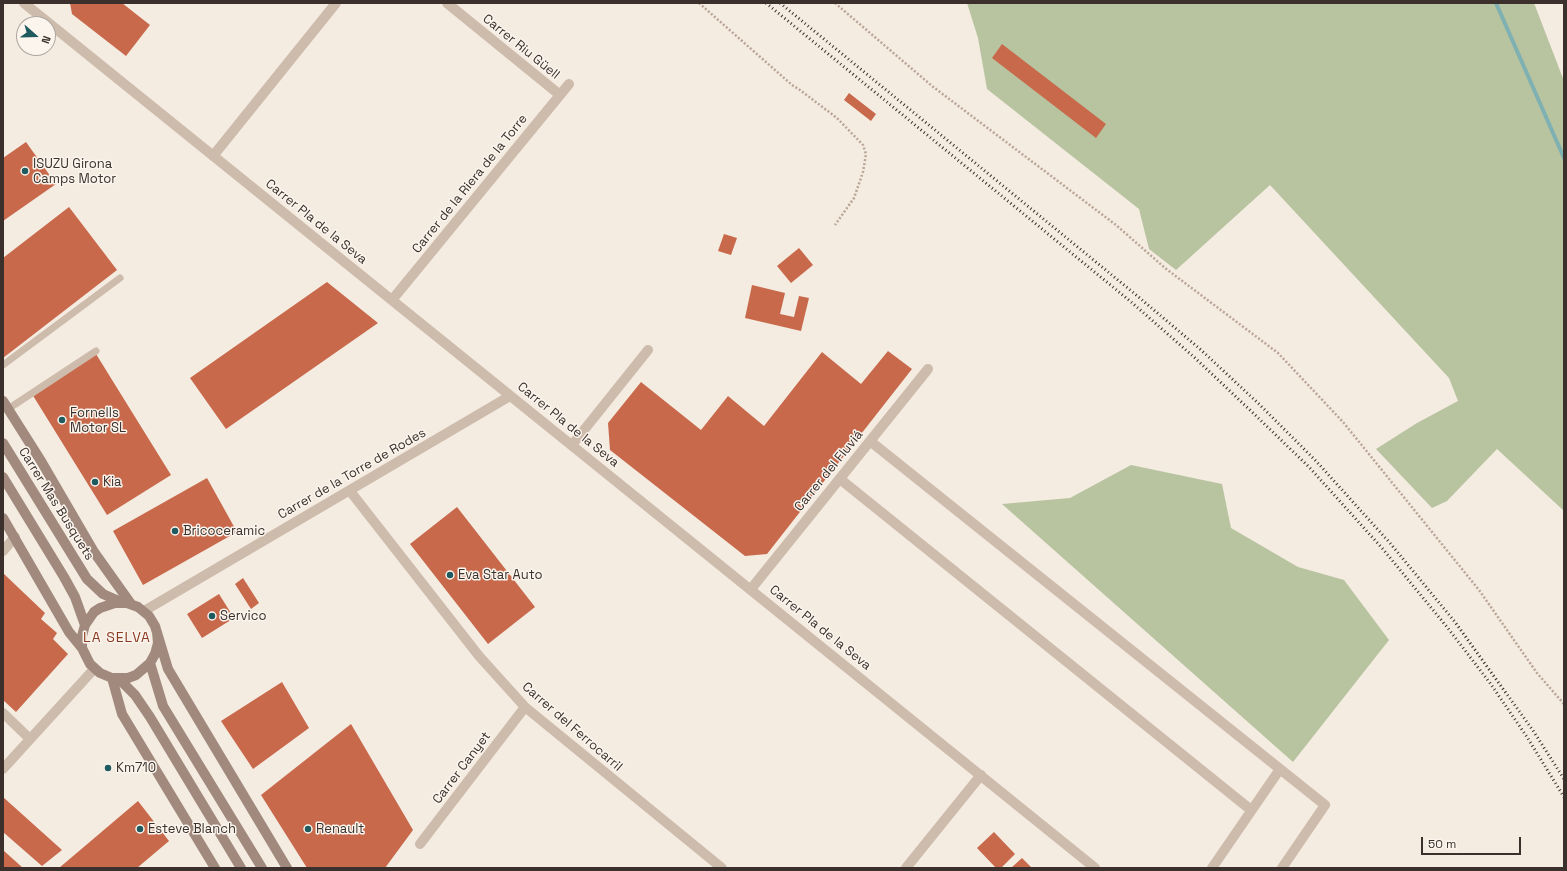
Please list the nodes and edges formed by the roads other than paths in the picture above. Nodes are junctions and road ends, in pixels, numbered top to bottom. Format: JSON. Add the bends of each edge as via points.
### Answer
{"nodes":[{"id":1,"x":24,"y":3,"type":"edge"},
{"id":2,"x":336,"y":3,"type":"edge"},
{"id":3,"x":447,"y":3,"type":"edge"},
{"id":4,"x":37,"y":7,"type":"edge"},
{"id":5,"x":569,"y":84,"type":"dead end"},
{"id":6,"x":560,"y":95,"type":"junction"},
{"id":7,"x":213,"y":156,"type":"junction"},
{"id":8,"x":120,"y":278,"type":"dead end"},
{"id":9,"x":392,"y":300,"type":"junction"},
{"id":10,"x":648,"y":350,"type":"dead end"},
{"id":11,"x":96,"y":351,"type":"dead end"},
{"id":12,"x":3,"y":365,"type":"edge"},
{"id":13,"x":928,"y":369,"type":"dead end"},
{"id":14,"x":510,"y":396,"type":"junction"},
{"id":15,"x":6,"y":405,"type":"edge"},
{"id":16,"x":870,"y":441,"type":"junction"},
{"id":17,"x":3,"y":443,"type":"edge"},
{"id":18,"x":572,"y":445,"type":"junction"},
{"id":19,"x":3,"y":477,"type":"edge"},
{"id":20,"x":840,"y":478,"type":"junction"},
{"id":21,"x":350,"y":491,"type":"junction"},
{"id":22,"x":3,"y":518,"type":"edge"},
{"id":23,"x":14,"y":537,"type":"junction"},
{"id":24,"x":3,"y":551,"type":"edge"},
{"id":25,"x":751,"y":589,"type":"junction"},
{"id":26,"x":127,"y":603,"type":"junction"},
{"id":27,"x":144,"y":611,"type":"junction"},
{"id":28,"x":85,"y":625,"type":"junction"},
{"id":29,"x":157,"y":632,"type":"junction"},
{"id":30,"x":82,"y":648,"type":"junction"},
{"id":31,"x":150,"y":663,"type":"junction"},
{"id":32,"x":94,"y":669,"type":"junction"},
{"id":33,"x":115,"y":678,"type":"junction"},
{"id":34,"x":525,"y":707,"type":"junction"},
{"id":35,"x":3,"y":713,"type":"edge"},
{"id":36,"x":30,"y":739,"type":"junction"},
{"id":37,"x":3,"y":769,"type":"edge"},
{"id":38,"x":1280,"y":769,"type":"junction"},
{"id":39,"x":981,"y":775,"type":"junction"},
{"id":40,"x":1251,"y":810,"type":"junction"},
{"id":41,"x":420,"y":844,"type":"dead end"},
{"id":42,"x":215,"y":868,"type":"edge"},
{"id":43,"x":241,"y":868,"type":"edge"},
{"id":44,"x":262,"y":868,"type":"edge"},
{"id":45,"x":286,"y":868,"type":"edge"},
{"id":46,"x":722,"y":868,"type":"edge"},
{"id":47,"x":906,"y":868,"type":"edge"},
{"id":48,"x":1095,"y":868,"type":"edge"},
{"id":49,"x":1212,"y":868,"type":"edge"},
{"id":50,"x":1282,"y":868,"type":"edge"}],
"edges":[{"from":1,"to":4,"type":"street","name":"Carrer Pla de la Seva"},
{"from":2,"to":7,"type":"street"},
{"from":3,"to":6,"type":"street","name":"Carrer Riu Güell"},
{"from":4,"to":7,"type":"street","name":"Carrer Pla de la Seva"},
{"from":5,"to":6,"type":"street","name":"Carrer de la Riera de la Torre"},
{"from":6,"to":9,"type":"street","name":"Carrer de la Riera de la Torre"},
{"from":7,"to":9,"type":"street","name":"Carrer Pla de la Seva"},
{"from":8,"to":12,"type":"lane"},
{"from":9,"to":14,"type":"street","name":"Carrer Pla de la Seva"},
{"from":10,"to":18,"type":"street"},
{"from":11,"to":15,"type":"lane"},
{"from":13,"to":16,"type":"street","name":"Carrer del Fluviá"},
{"from":14,"to":18,"type":"street","name":"Carrer Pla de la Seva"},
{"from":14,"to":21,"type":"street","name":"Carrer de la Torre de Rodes"},
{"from":15,"to":26,"type":"main road"},
{"from":16,"to":20,"type":"street","name":"Carrer del Fluviá"},
{"from":16,"to":38,"type":"street"},
{"from":17,"to":26,"type":"main road","name":"Carrer Mas Busquets","via":[[87,579],[103,594]]},
{"from":18,"to":25,"type":"street","name":"Carrer Pla de la Seva"},
{"from":19,"to":28,"type":"main road","via":[[75,597]]},
{"from":20,"to":25,"type":"street","name":"Carrer del Fluviá"},
{"from":20,"to":40,"type":"street"},
{"from":21,"to":27,"type":"street","name":"Carrer de la Torre de Rodes"},
{"from":21,"to":34,"type":"street","name":"Carrer del Ferrocarril","via":[[479,656]]},
{"from":22,"to":23,"type":"main road"},
{"from":23,"to":24,"type":"street"},
{"from":23,"to":30,"type":"main road","via":[[69,632]]},
{"from":25,"to":39,"type":"street","name":"Carrer Pla de la Seva"},
{"from":26,"to":27,"type":"main road"},
{"from":26,"to":28,"type":"main road","via":[[115,603],[100,608]]},
{"from":27,"to":29,"type":"main road"},
{"from":28,"to":30,"type":"main road"},
{"from":29,"to":31,"type":"main road","via":[[156,648]]},
{"from":29,"to":45,"type":"main road","via":[[168,669]]},
{"from":30,"to":32,"type":"main road"},
{"from":31,"to":33,"type":"main road","via":[[136,675]]},
{"from":31,"to":44,"type":"main road","via":[[163,706]]},
{"from":32,"to":33,"type":"main road"},
{"from":32,"to":36,"type":"street"},
{"from":33,"to":42,"type":"main road","via":[[122,714]]},
{"from":33,"to":43,"type":"main road","via":[[135,695]]},
{"from":34,"to":41,"type":"street","name":"Carrer Canyet"},
{"from":34,"to":46,"type":"street","name":"Carrer del Ferrocarril"},
{"from":35,"to":36,"type":"street"},
{"from":36,"to":37,"type":"street"},
{"from":38,"to":40,"type":"street"},
{"from":38,"to":50,"type":"street","via":[[1325,805]]},
{"from":39,"to":47,"type":"street"},
{"from":39,"to":48,"type":"street","name":"Carrer Pla de la Seva"},
{"from":40,"to":49,"type":"street"}]}
